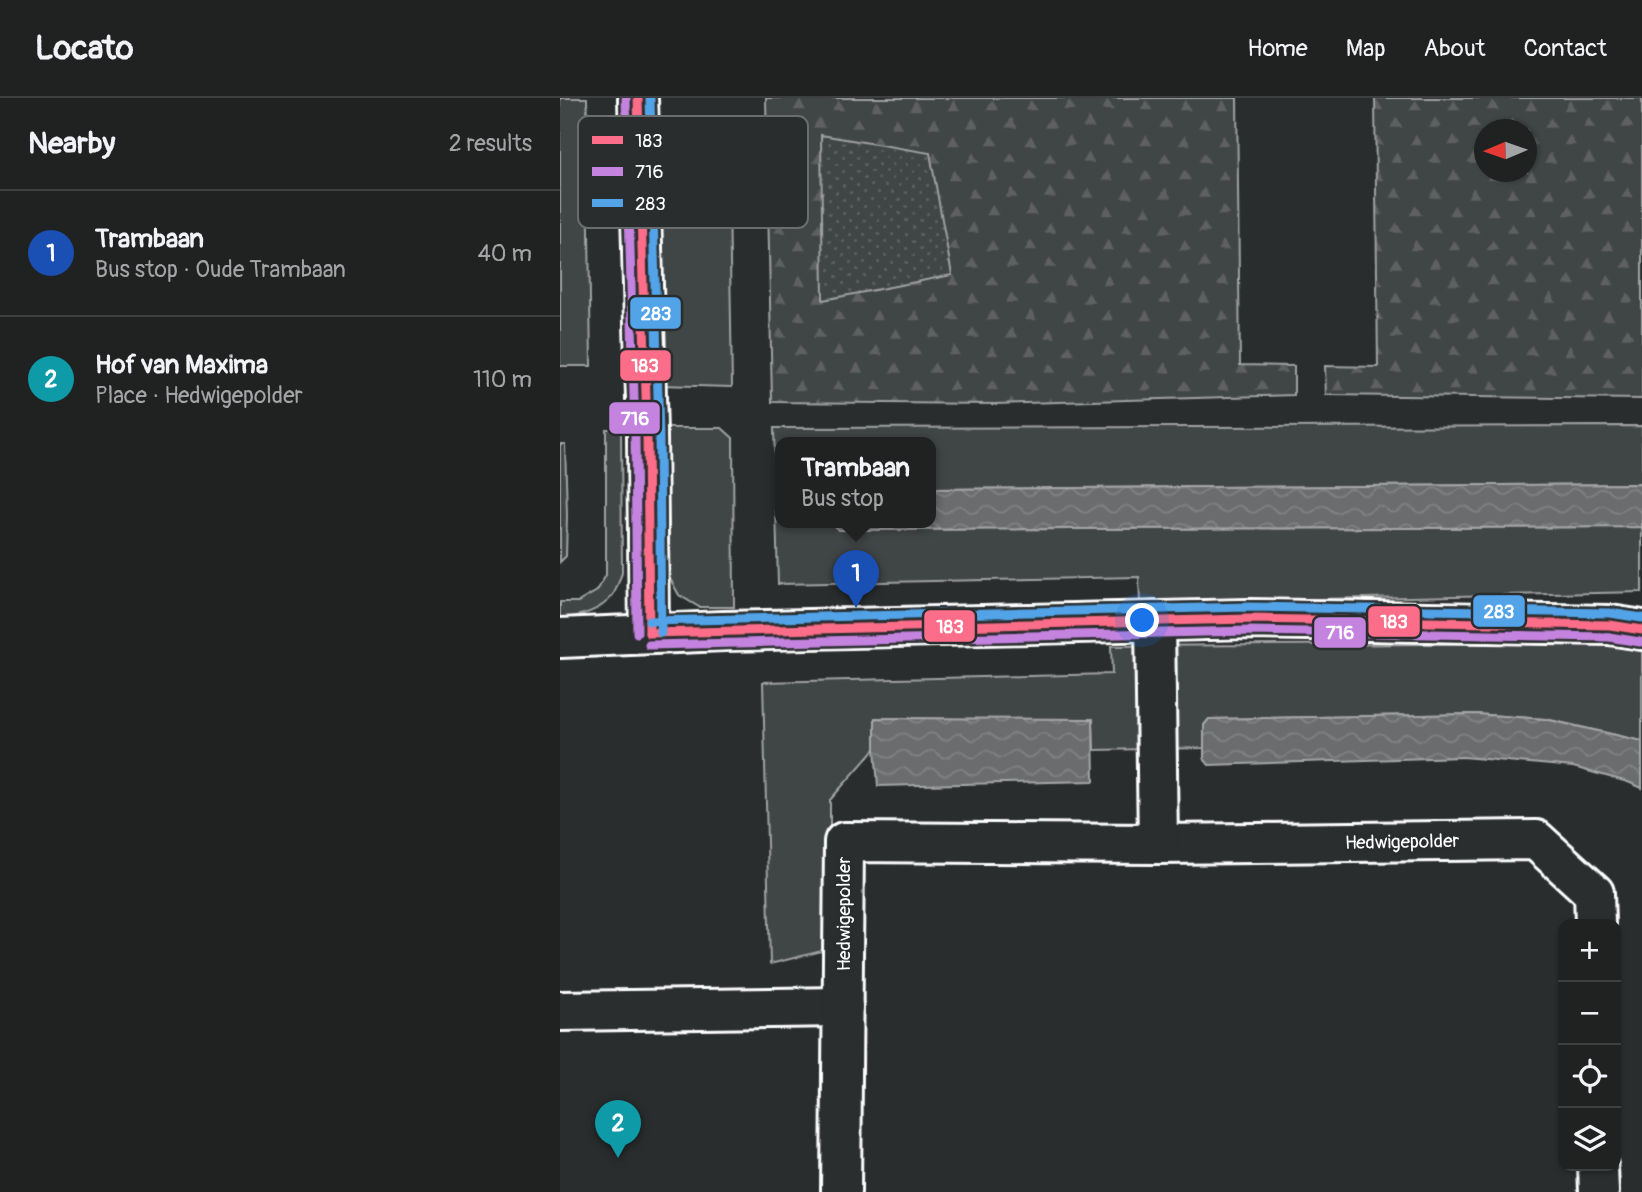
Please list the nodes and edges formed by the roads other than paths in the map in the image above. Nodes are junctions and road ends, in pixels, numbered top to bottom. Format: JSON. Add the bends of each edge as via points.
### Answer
{"nodes":[{"id":1,"x":638,"y":98,"type":"edge"},
{"id":2,"x":638,"y":116,"type":"edge"},
{"id":3,"x":641,"y":228,"type":"edge"},
{"id":4,"x":1155,"y":621,"type":"junction"},
{"id":5,"x":1642,"y":630,"type":"edge"},
{"id":6,"x":649,"y":633,"type":"junction"},
{"id":7,"x":560,"y":638,"type":"edge"},
{"id":8,"x":1158,"y":844,"type":"junction"},
{"id":9,"x":1595,"y":919,"type":"edge"},
{"id":10,"x":843,"y":1007,"type":"junction"},
{"id":11,"x":560,"y":1011,"type":"edge"},
{"id":12,"x":1598,"y":1171,"type":"edge"},
{"id":13,"x":841,"y":1192,"type":"edge"},
{"id":14,"x":1599,"y":1192,"type":"edge"}],
"edges":[{"from":1,"to":2,"type":"street"},
{"from":3,"to":6,"type":"street"},
{"from":4,"to":5,"type":"street","via":[[1610,625]]},
{"from":4,"to":6,"type":"street"},
{"from":4,"to":8,"type":"street"},
{"from":6,"to":7,"type":"street"},
{"from":8,"to":9,"type":"street","name":"Hedwigepolder","via":[[1536,839],[1594,893]]},
{"from":8,"to":10,"type":"street","name":"Hedwigepolder","via":[[844,842]]},
{"from":10,"to":11,"type":"street"},
{"from":10,"to":13,"type":"street","name":"Hedwigepolder"},
{"from":12,"to":14,"type":"street"}]}
